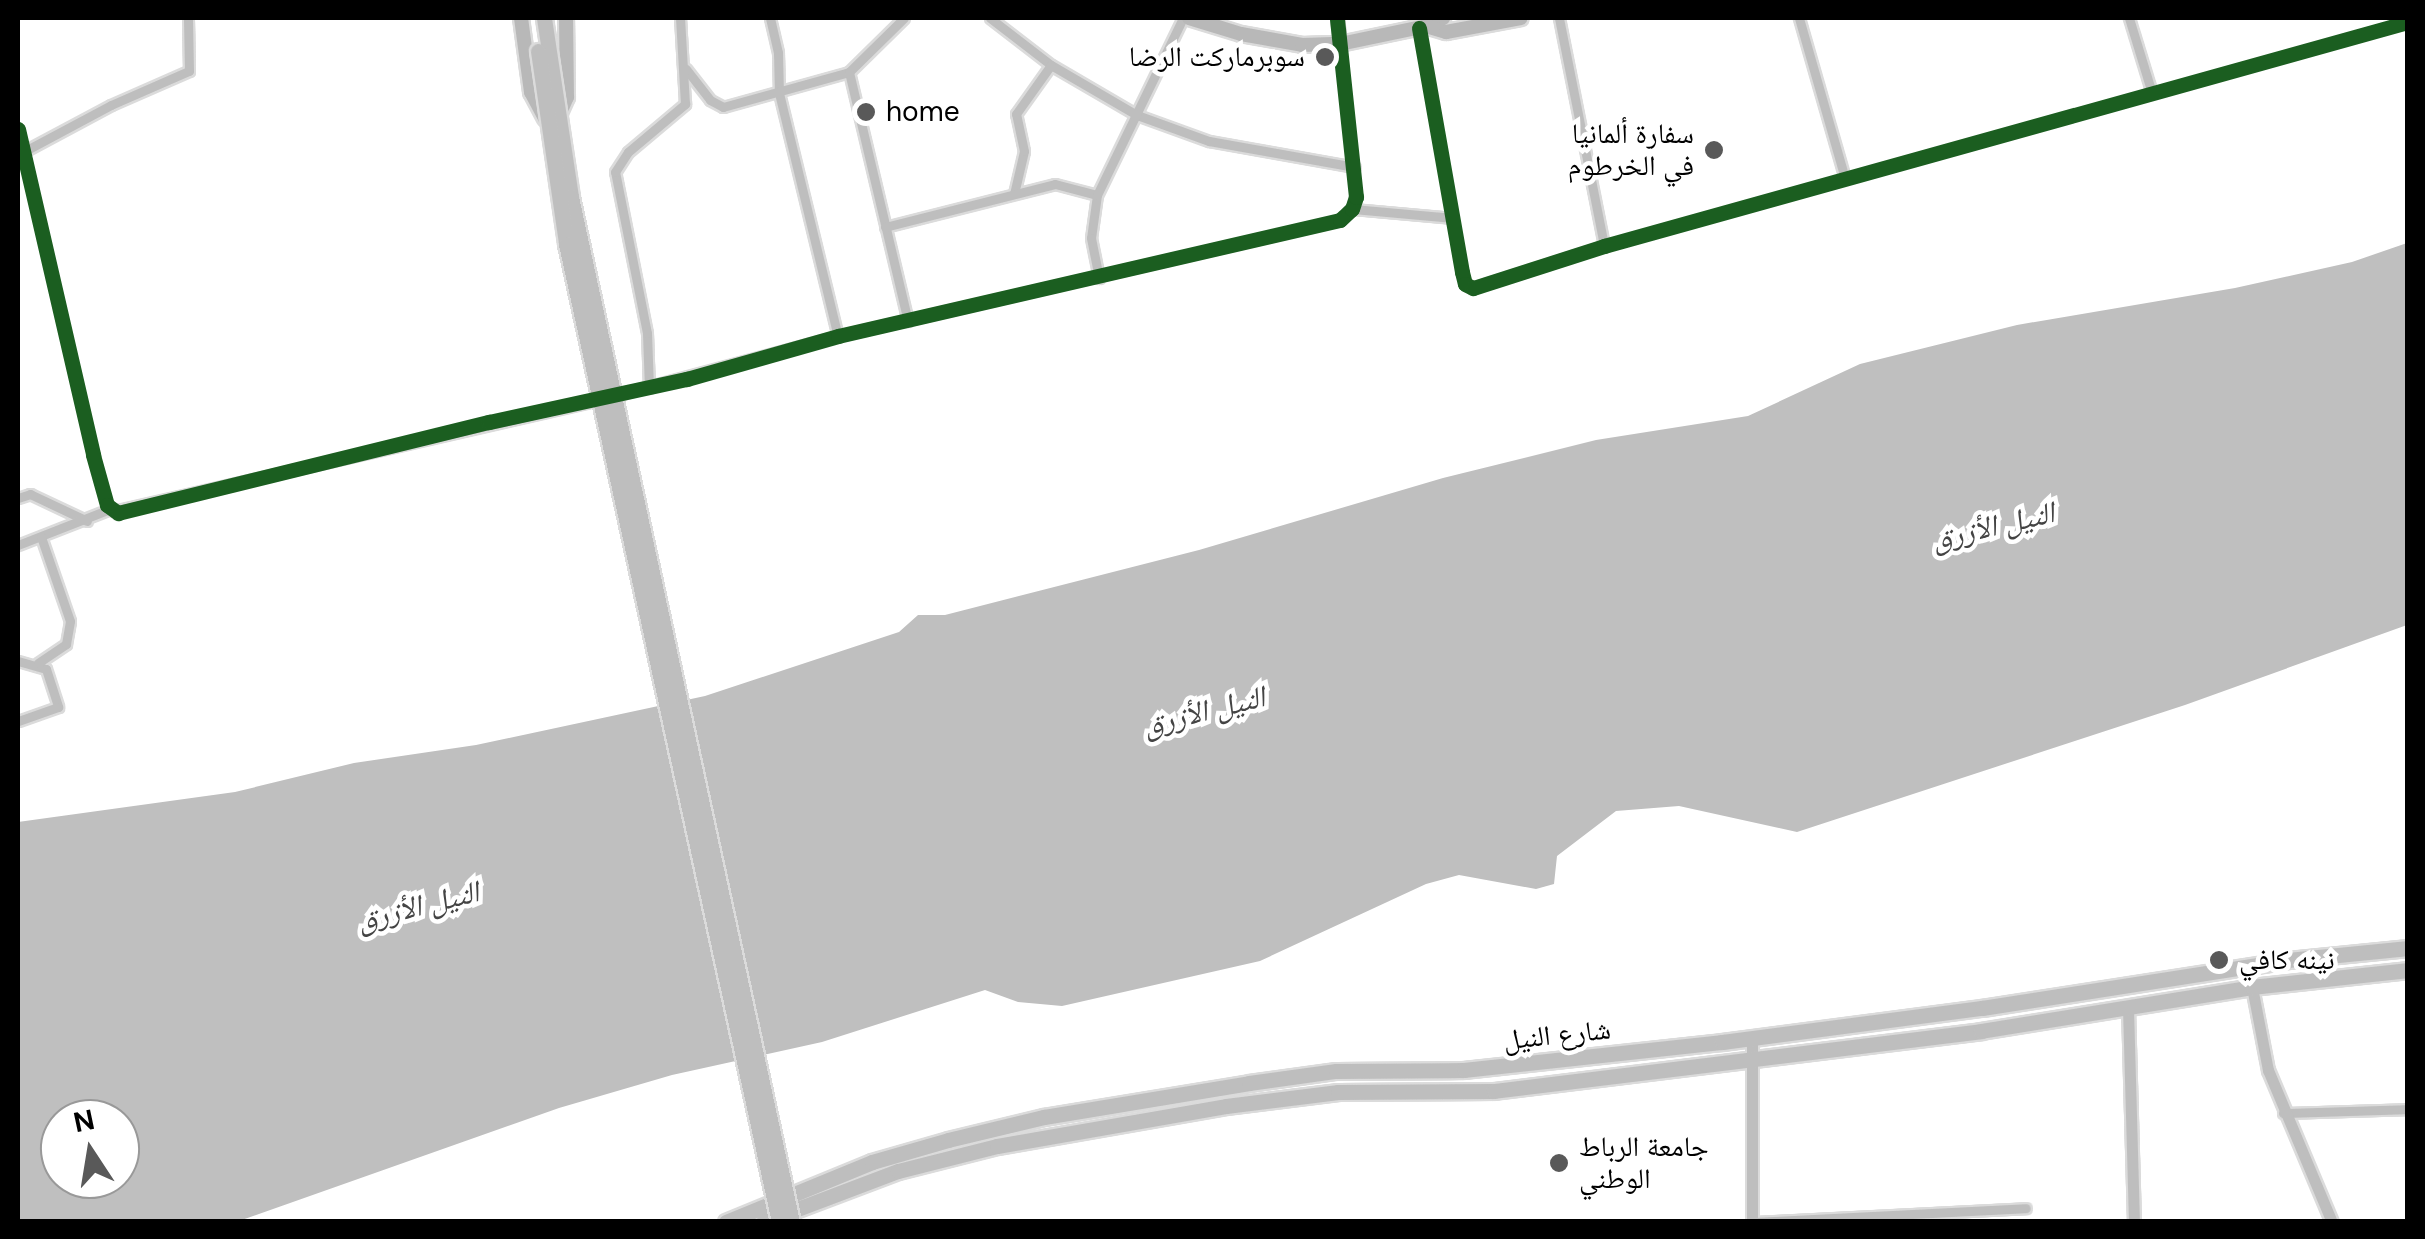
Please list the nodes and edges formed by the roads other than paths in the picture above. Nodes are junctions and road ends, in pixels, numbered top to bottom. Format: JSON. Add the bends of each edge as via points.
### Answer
{"nodes":[{"id":1,"x":188,"y":18,"type":"edge"},
{"id":2,"x":522,"y":18,"type":"edge"},
{"id":3,"x":535,"y":18,"type":"edge"},
{"id":4,"x":544,"y":18,"type":"edge"},
{"id":5,"x":566,"y":18,"type":"edge"},
{"id":6,"x":680,"y":18,"type":"edge"},
{"id":7,"x":770,"y":18,"type":"edge"},
{"id":8,"x":904,"y":18,"type":"edge"},
{"id":9,"x":990,"y":18,"type":"edge"},
{"id":10,"x":1186,"y":18,"type":"edge"},
{"id":11,"x":1338,"y":18,"type":"edge"},
{"id":12,"x":1521,"y":18,"type":"edge"},
{"id":13,"x":1559,"y":18,"type":"edge"},
{"id":14,"x":1799,"y":18,"type":"edge"},
{"id":15,"x":2129,"y":18,"type":"edge"},
{"id":16,"x":1445,"y":22,"type":"edge"},
{"id":17,"x":2408,"y":22,"type":"edge"},
{"id":18,"x":1472,"y":23,"type":"edge"},
{"id":19,"x":1422,"y":27,"type":"junction"},
{"id":20,"x":1340,"y":44,"type":"junction"},
{"id":21,"x":1051,"y":66,"type":"junction"},
{"id":22,"x":686,"y":70,"type":"junction"},
{"id":23,"x":849,"y":72,"type":"junction"},
{"id":24,"x":779,"y":93,"type":"junction"},
{"id":25,"x":2152,"y":93,"type":"junction"},
{"id":26,"x":1137,"y":115,"type":"junction"},
{"id":27,"x":552,"y":117,"type":"junction"},
{"id":28,"x":18,"y":129,"type":"edge"},
{"id":29,"x":22,"y":152,"type":"junction"},
{"id":30,"x":1355,"y":166,"type":"junction"},
{"id":31,"x":1845,"y":178,"type":"junction"},
{"id":32,"x":1014,"y":194,"type":"junction"},
{"id":33,"x":1097,"y":194,"type":"junction"},
{"id":34,"x":1352,"y":209,"type":"junction"},
{"id":35,"x":1452,"y":218,"type":"junction"},
{"id":36,"x":885,"y":228,"type":"junction"},
{"id":37,"x":1604,"y":246,"type":"junction"},
{"id":38,"x":1099,"y":278,"type":"junction"},
{"id":39,"x":908,"y":321,"type":"junction"},
{"id":40,"x":838,"y":336,"type":"junction"},
{"id":41,"x":649,"y":388,"type":"junction"},
{"id":42,"x":622,"y":394,"type":"dead end"},
{"id":43,"x":590,"y":402,"type":"dead end"},
{"id":44,"x":18,"y":498,"type":"edge"},
{"id":45,"x":110,"y":510,"type":"junction"},
{"id":46,"x":87,"y":520,"type":"junction"},
{"id":47,"x":40,"y":537,"type":"junction"},
{"id":48,"x":18,"y":545,"type":"edge"},
{"id":49,"x":18,"y":660,"type":"edge"},
{"id":50,"x":38,"y":663,"type":"junction"},
{"id":51,"x":18,"y":721,"type":"edge"},
{"id":52,"x":2408,"y":948,"type":"edge"},
{"id":53,"x":2408,"y":970,"type":"edge"},
{"id":54,"x":2252,"y":987,"type":"junction"},
{"id":55,"x":2128,"y":1008,"type":"junction"},
{"id":56,"x":1752,"y":1038,"type":"junction"},
{"id":57,"x":1752,"y":1059,"type":"junction"},
{"id":58,"x":2408,"y":1109,"type":"edge"},
{"id":59,"x":2283,"y":1113,"type":"junction"},
{"id":60,"x":818,"y":1202,"type":"junction"},
{"id":61,"x":2026,"y":1208,"type":"dead end"},
{"id":62,"x":726,"y":1222,"type":"edge"},
{"id":63,"x":763,"y":1222,"type":"edge"},
{"id":64,"x":780,"y":1222,"type":"edge"},
{"id":65,"x":792,"y":1222,"type":"edge"},
{"id":66,"x":814,"y":1222,"type":"edge"},
{"id":67,"x":1753,"y":1222,"type":"edge"},
{"id":68,"x":2134,"y":1222,"type":"edge"},
{"id":69,"x":2332,"y":1222,"type":"edge"}],
"edges":[{"from":1,"to":29,"type":"street","via":[[190,71]]},
{"from":2,"to":27,"type":"main road","via":[[530,92]]},
{"from":3,"to":27,"type":"main road","bridge":true},
{"from":4,"to":27,"type":"main road","bridge":true},
{"from":5,"to":27,"type":"main road","via":[[567,97]]},
{"from":6,"to":22,"type":"street"},
{"from":7,"to":24,"type":"street"},
{"from":8,"to":23,"type":"street"},
{"from":9,"to":21,"type":"street"},
{"from":10,"to":20,"type":"main road","via":[[1262,39]]},
{"from":10,"to":26,"type":"street"},
{"from":11,"to":20,"type":"street"},
{"from":12,"to":18,"type":"main road"},
{"from":13,"to":37,"type":"street"},
{"from":14,"to":31,"type":"street"},
{"from":15,"to":25,"type":"street"},
{"from":16,"to":18,"type":"main road"},
{"from":16,"to":19,"type":"main road"},
{"from":17,"to":25,"type":"street"},
{"from":19,"to":20,"type":"main road"},
{"from":19,"to":35,"type":"street"},
{"from":20,"to":30,"type":"street"},
{"from":21,"to":26,"type":"street"},
{"from":21,"to":32,"type":"street","via":[[1016,114],[1024,151]]},
{"from":22,"to":24,"type":"street","via":[[723,107]]},
{"from":22,"to":41,"type":"street","via":[[686,104],[628,152],[615,172],[647,333]]},
{"from":23,"to":24,"type":"street"},
{"from":23,"to":36,"type":"street"},
{"from":24,"to":40,"type":"street"},
{"from":25,"to":31,"type":"street"},
{"from":26,"to":30,"type":"street","via":[[1209,141]]},
{"from":26,"to":33,"type":"street"},
{"from":27,"to":64,"type":"main road","bridge":true,"via":[[603,422]]},
{"from":27,"to":65,"type":"main road","bridge":true},
{"from":28,"to":29,"type":"street"},
{"from":29,"to":45,"type":"street"},
{"from":30,"to":34,"type":"street"},
{"from":31,"to":37,"type":"street"},
{"from":32,"to":33,"type":"street","via":[[1055,184]]},
{"from":32,"to":36,"type":"street"},
{"from":33,"to":38,"type":"street","via":[[1091,238]]},
{"from":34,"to":35,"type":"street"},
{"from":34,"to":38,"type":"street","via":[[1320,226]]},
{"from":35,"to":37,"type":"street","via":[[1465,284],[1474,288]]},
{"from":36,"to":39,"type":"street"},
{"from":38,"to":39,"type":"street"},
{"from":39,"to":40,"type":"street"},
{"from":40,"to":41,"type":"street"},
{"from":41,"to":42,"type":"street"},
{"from":43,"to":45,"type":"street"},
{"from":44,"to":46,"type":"street","via":[[30,494]]},
{"from":45,"to":46,"type":"street"},
{"from":46,"to":47,"type":"street"},
{"from":47,"to":48,"type":"street"},
{"from":47,"to":50,"type":"street","via":[[70,621],[66,644]]},
{"from":49,"to":50,"type":"street"},
{"from":50,"to":51,"type":"street","via":[[58,707]]},
{"from":52,"to":56,"type":"main road","name":"شارع النيل"},
{"from":53,"to":54,"type":"main road","name":"شارع النيل"},
{"from":54,"to":55,"type":"main road","name":"شارع النيل"},
{"from":54,"to":59,"type":"street"},
{"from":55,"to":57,"type":"main road","name":"شارع النيل"},
{"from":55,"to":68,"type":"street"},
{"from":56,"to":57,"type":"street"},
{"from":56,"to":62,"type":"main road","name":"شارع النيل","via":[[1464,1070],[1323,1072],[1044,1117],[872,1162]]},
{"from":57,"to":60,"type":"main road","name":"شارع النيل","via":[[1494,1091],[1338,1092],[1226,1106],[997,1146],[898,1171]]},
{"from":57,"to":67,"type":"street"},
{"from":58,"to":59,"type":"street"},
{"from":59,"to":69,"type":"street"},
{"from":60,"to":63,"type":"main road","name":"شارع النيل"},
{"from":60,"to":66,"type":"main road"},
{"from":61,"to":67,"type":"street"}]}
